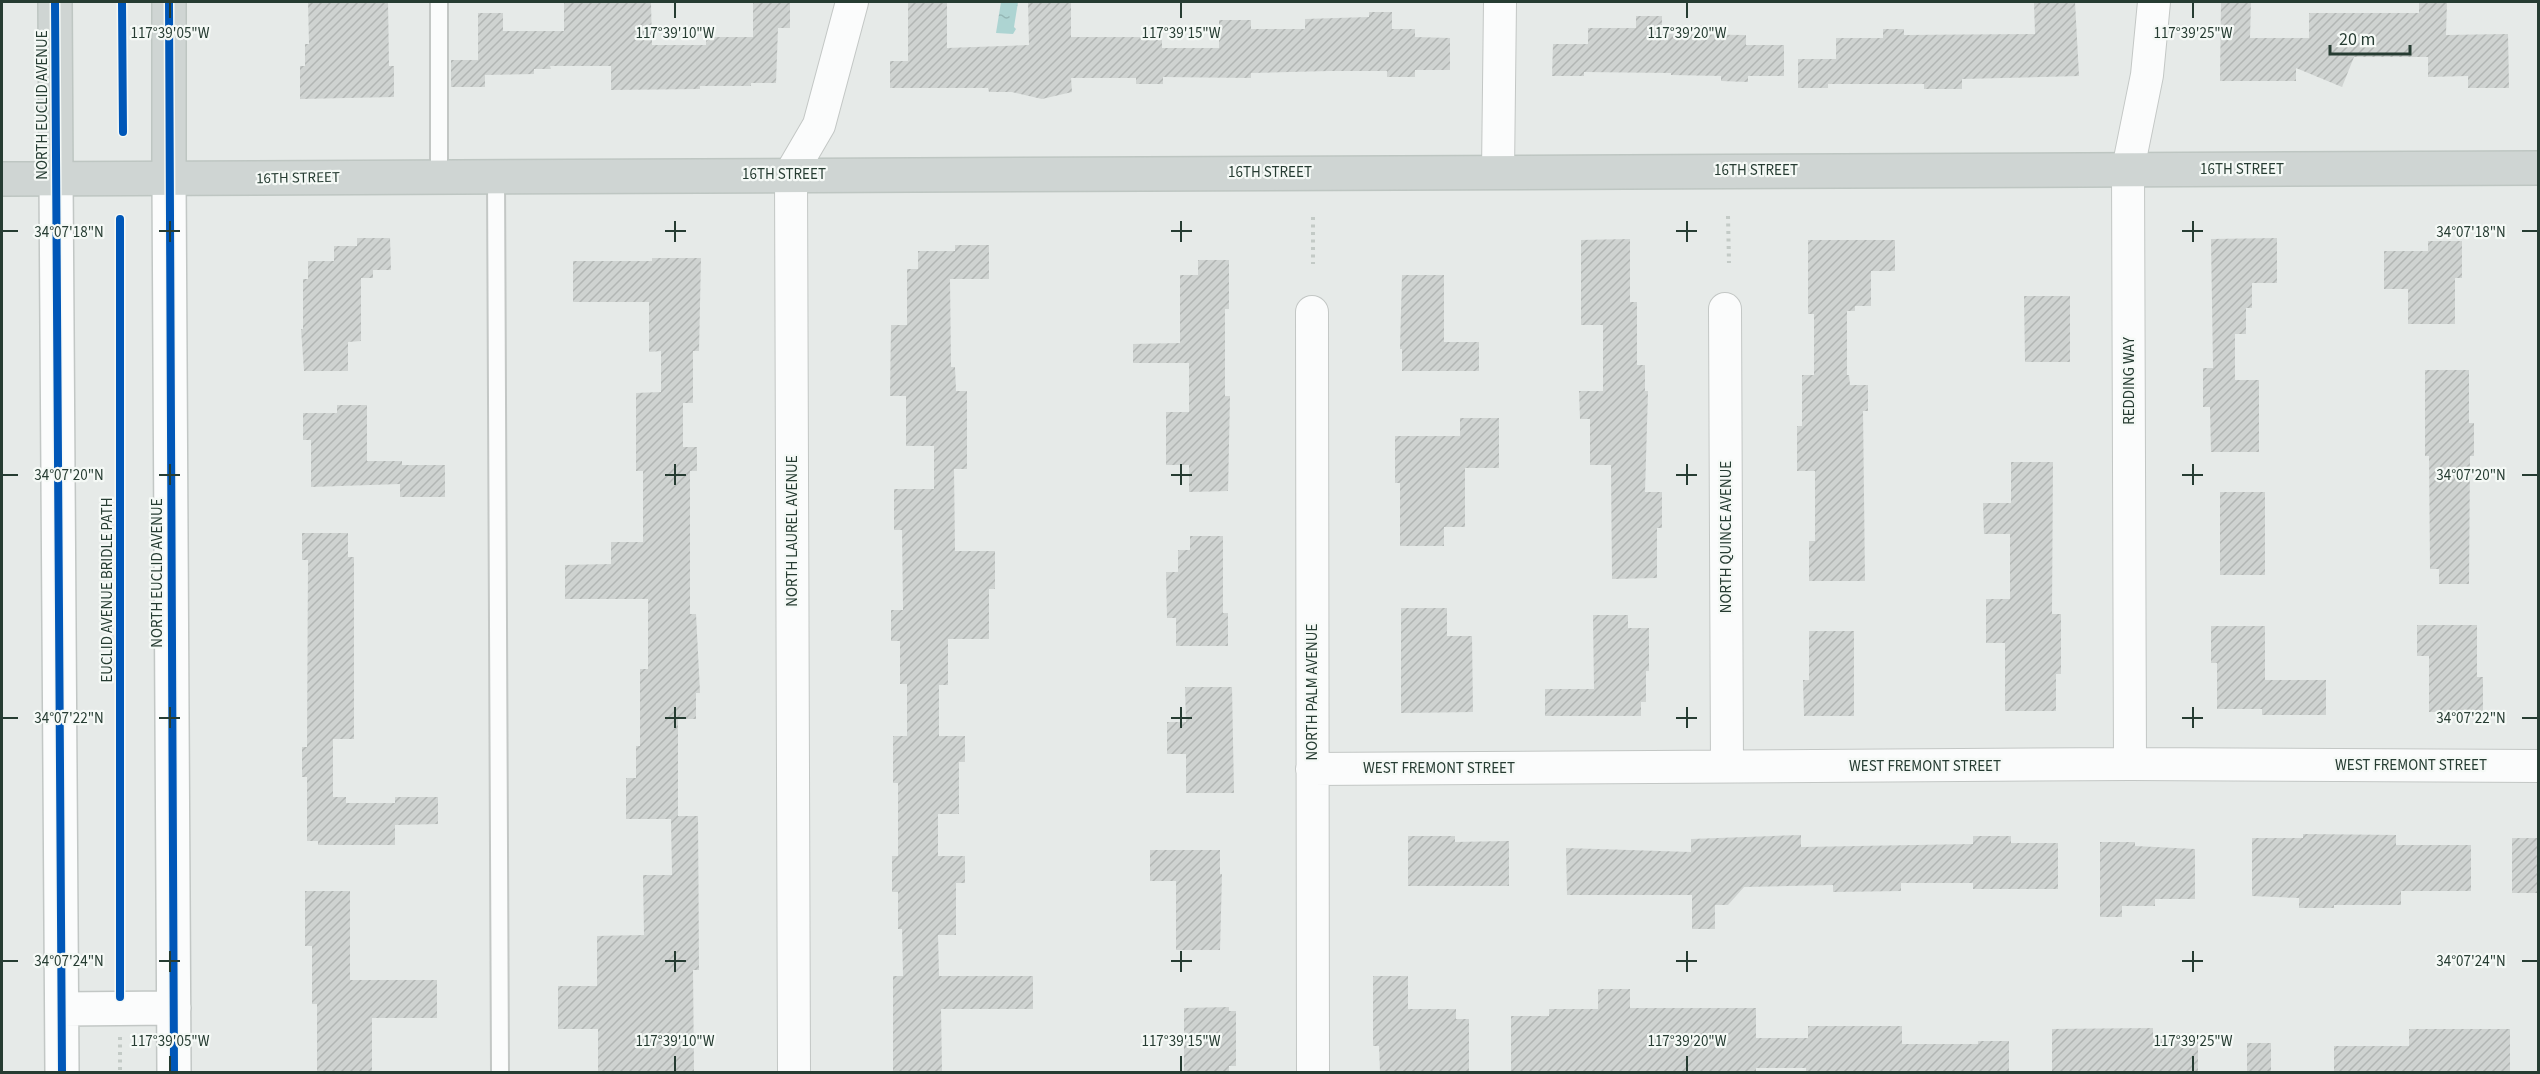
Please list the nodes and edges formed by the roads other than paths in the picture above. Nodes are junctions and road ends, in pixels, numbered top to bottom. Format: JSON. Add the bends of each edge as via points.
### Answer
{"nodes":[{"id":1,"x":55,"y":2,"type":"edge"},
{"id":2,"x":169,"y":2,"type":"edge"},
{"id":3,"x":439,"y":2,"type":"edge"},
{"id":4,"x":852,"y":2,"type":"edge"},
{"id":5,"x":1500,"y":2,"type":"edge"},
{"id":6,"x":2154,"y":2,"type":"edge"},
{"id":7,"x":2538,"y":168,"type":"edge"},
{"id":8,"x":2128,"y":170,"type":"junction"},
{"id":9,"x":1498,"y":172,"type":"junction"},
{"id":10,"x":791,"y":173,"type":"junction"},
{"id":11,"x":439,"y":176,"type":"junction"},
{"id":12,"x":496,"y":176,"type":"junction"},
{"id":13,"x":56,"y":178,"type":"junction"},
{"id":14,"x":2,"y":179,"type":"edge"},
{"id":15,"x":169,"y":179,"type":"junction"},
{"id":16,"x":1725,"y":309,"type":"dead end"},
{"id":17,"x":1312,"y":312,"type":"dead end"},
{"id":18,"x":2130,"y":764,"type":"junction"},
{"id":19,"x":1727,"y":766,"type":"junction"},
{"id":20,"x":2538,"y":766,"type":"edge"},
{"id":21,"x":1312,"y":769,"type":"junction"},
{"id":22,"x":174,"y":1008,"type":"junction"},
{"id":23,"x":62,"y":1009,"type":"junction"},
{"id":24,"x":62,"y":1072,"type":"edge"},
{"id":25,"x":174,"y":1072,"type":"edge"},
{"id":26,"x":500,"y":1072,"type":"edge"},
{"id":27,"x":794,"y":1072,"type":"edge"},
{"id":28,"x":1313,"y":1072,"type":"edge"}],
"edges":[{"from":1,"to":13,"type":"main road","name":"NORTH EUCLID AVENUE"},
{"from":2,"to":15,"type":"main road","name":"NORTH EUCLID AVENUE"},
{"from":3,"to":11,"type":"lane"},
{"from":4,"to":10,"type":"street","via":[[819,125]]},
{"from":5,"to":9,"type":"street"},
{"from":6,"to":8,"type":"street","name":"REDDING WAY","via":[[2146,75]]},
{"from":7,"to":8,"type":"main road","name":"16TH STREET"},
{"from":8,"to":9,"type":"main road","name":"16TH STREET"},
{"from":8,"to":18,"type":"street","name":"REDDING WAY"},
{"from":9,"to":10,"type":"main road","name":"16TH STREET"},
{"from":10,"to":12,"type":"main road","name":"16TH STREET"},
{"from":10,"to":27,"type":"street","name":"NORTH LAUREL AVENUE"},
{"from":11,"to":12,"type":"main road","name":"16TH STREET"},
{"from":11,"to":15,"type":"main road","name":"16TH STREET"},
{"from":12,"to":26,"type":"lane"},
{"from":13,"to":14,"type":"main road","name":"16TH STREET"},
{"from":13,"to":15,"type":"main road","name":"16TH STREET"},
{"from":13,"to":23,"type":"main road","name":"NORTH EUCLID AVENUE"},
{"from":15,"to":22,"type":"main road","name":"NORTH EUCLID AVENUE"},
{"from":16,"to":19,"type":"street","name":"NORTH QUINCE AVENUE"},
{"from":17,"to":21,"type":"street","name":"NORTH PALM AVENUE"},
{"from":18,"to":19,"type":"street","name":"WEST FREMONT STREET"},
{"from":18,"to":20,"type":"street","name":"WEST FREMONT STREET"},
{"from":19,"to":21,"type":"street","name":"WEST FREMONT STREET"},
{"from":21,"to":28,"type":"street","name":"NORTH PALM AVENUE"},
{"from":22,"to":23,"type":"main road"},
{"from":22,"to":25,"type":"main road","name":"NORTH EUCLID AVENUE"},
{"from":23,"to":24,"type":"main road","name":"NORTH EUCLID AVENUE"}]}
